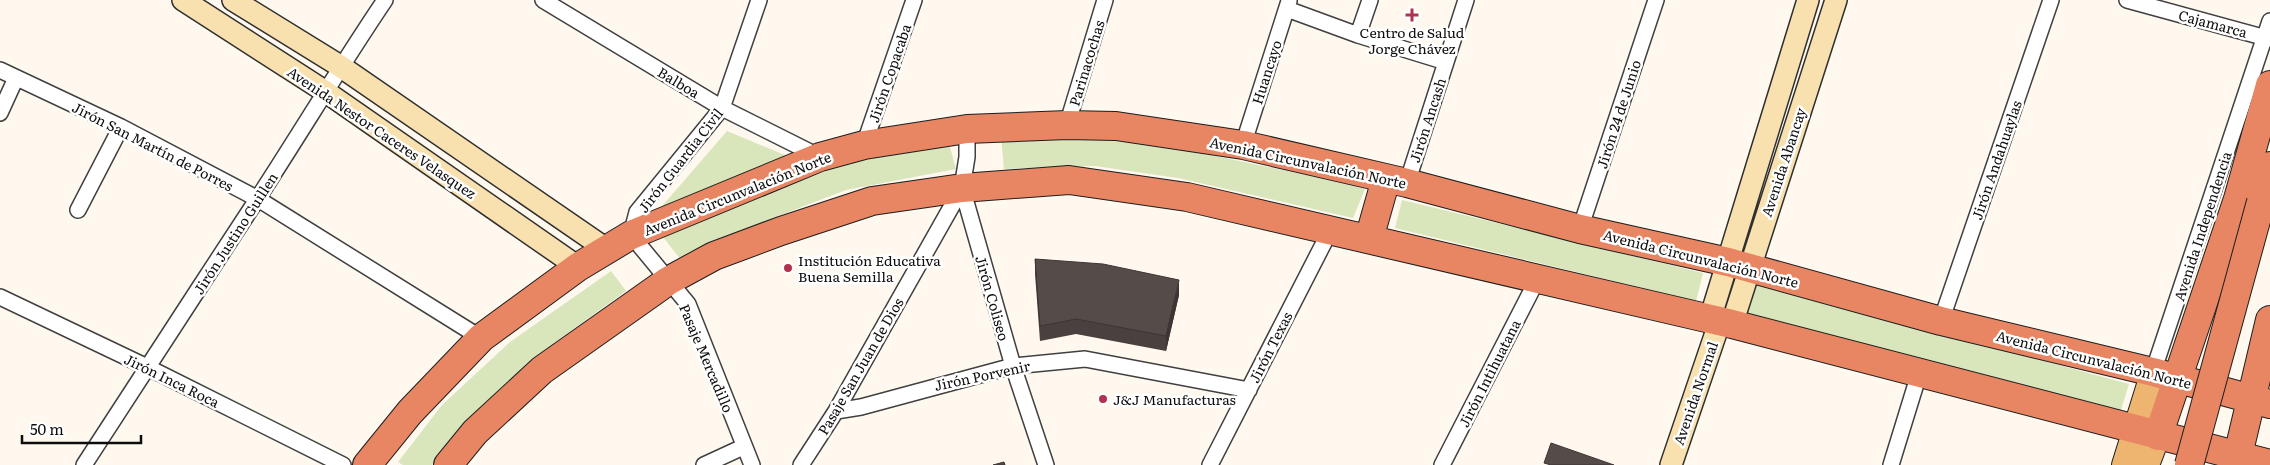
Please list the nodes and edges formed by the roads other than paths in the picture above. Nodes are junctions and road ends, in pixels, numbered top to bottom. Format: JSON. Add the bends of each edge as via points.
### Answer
{"nodes":[{"id":1,"x":184,"y":0,"type":"edge"},
{"id":2,"x":233,"y":0,"type":"edge"},
{"id":3,"x":385,"y":0,"type":"edge"},
{"id":4,"x":543,"y":0,"type":"edge"},
{"id":5,"x":758,"y":0,"type":"edge"},
{"id":6,"x":914,"y":0,"type":"edge"},
{"id":7,"x":1105,"y":0,"type":"edge"},
{"id":8,"x":1370,"y":0,"type":"edge"},
{"id":9,"x":1466,"y":0,"type":"edge"},
{"id":10,"x":1656,"y":0,"type":"edge"},
{"id":11,"x":1808,"y":0,"type":"edge"},
{"id":12,"x":1836,"y":0,"type":"edge"},
{"id":13,"x":2051,"y":0,"type":"edge"},
{"id":14,"x":2127,"y":0,"type":"edge"},
{"id":15,"x":1288,"y":5,"type":"edge"},
{"id":16,"x":2270,"y":21,"type":"edge"},
{"id":17,"x":1358,"y":35,"type":"junction"},
{"id":18,"x":2267,"y":38,"type":"edge"},
{"id":19,"x":1446,"y":62,"type":"junction"},
{"id":20,"x":340,"y":66,"type":"junction"},
{"id":21,"x":0,"y":70,"type":"edge"},
{"id":22,"x":16,"y":78,"type":"junction"},
{"id":23,"x":2270,"y":85,"type":"edge"},
{"id":24,"x":326,"y":92,"type":"junction"},
{"id":25,"x":722,"y":108,"type":"junction"},
{"id":26,"x":0,"y":113,"type":"edge"},
{"id":27,"x":1067,"y":125,"type":"junction"},
{"id":28,"x":121,"y":127,"type":"junction"},
{"id":29,"x":967,"y":129,"type":"junction"},
{"id":30,"x":1243,"y":145,"type":"junction"},
{"id":31,"x":864,"y":146,"type":"junction"},
{"id":32,"x":820,"y":157,"type":"junction"},
{"id":33,"x":2270,"y":166,"type":"edge"},
{"id":34,"x":1397,"y":181,"type":"junction"},
{"id":35,"x":962,"y":188,"type":"junction"},
{"id":36,"x":258,"y":199,"type":"junction"},
{"id":37,"x":78,"y":210,"type":"dead end"},
{"id":38,"x":1580,"y":229,"type":"junction"},
{"id":39,"x":1331,"y":230,"type":"junction"},
{"id":40,"x":631,"y":235,"type":"junction"},
{"id":41,"x":1369,"y":239,"type":"junction"},
{"id":42,"x":2270,"y":240,"type":"edge"},
{"id":43,"x":606,"y":250,"type":"junction"},
{"id":44,"x":1739,"y":265,"type":"junction"},
{"id":45,"x":578,"y":267,"type":"junction"},
{"id":46,"x":1536,"y":280,"type":"junction"},
{"id":47,"x":668,"y":281,"type":"junction"},
{"id":48,"x":0,"y":297,"type":"edge"},
{"id":49,"x":2270,"y":320,"type":"edge"},
{"id":50,"x":1940,"y":321,"type":"junction"},
{"id":51,"x":1720,"y":322,"type":"junction"},
{"id":52,"x":481,"y":338,"type":"junction"},
{"id":53,"x":1013,"y":366,"type":"junction"},
{"id":54,"x":147,"y":367,"type":"junction"},
{"id":55,"x":1919,"y":374,"type":"junction"},
{"id":56,"x":2166,"y":376,"type":"junction"},
{"id":57,"x":1249,"y":390,"type":"junction"},
{"id":58,"x":2261,"y":402,"type":"edge"},
{"id":59,"x":836,"y":411,"type":"junction"},
{"id":60,"x":2147,"y":433,"type":"junction"},
{"id":61,"x":743,"y":447,"type":"junction"},
{"id":62,"x":2237,"y":460,"type":"edge"},
{"id":63,"x":2270,"y":464,"type":"edge"},
{"id":64,"x":84,"y":465,"type":"edge"},
{"id":65,"x":342,"y":465,"type":"edge"},
{"id":66,"x":367,"y":465,"type":"edge"},
{"id":67,"x":448,"y":465,"type":"edge"},
{"id":68,"x":704,"y":465,"type":"edge"},
{"id":69,"x":752,"y":465,"type":"edge"},
{"id":70,"x":801,"y":465,"type":"edge"},
{"id":71,"x":1046,"y":465,"type":"edge"},
{"id":72,"x":1210,"y":465,"type":"edge"},
{"id":73,"x":1442,"y":465,"type":"edge"},
{"id":74,"x":1671,"y":465,"type":"edge"},
{"id":75,"x":1891,"y":465,"type":"edge"},
{"id":76,"x":2124,"y":465,"type":"edge"},
{"id":77,"x":2147,"y":465,"type":"edge"},
{"id":78,"x":2189,"y":465,"type":"edge"},
{"id":79,"x":2209,"y":465,"type":"edge"}],
"edges":[{"from":1,"to":24,"type":"street","name":"Avenida Nestor Caceres Velasquez"},
{"from":2,"to":20,"type":"street"},
{"from":3,"to":20,"type":"street","name":"Jirón Justino Guillen"},
{"from":4,"to":25,"type":"street","name":"Balboa"},
{"from":5,"to":25,"type":"street","name":"Jirón Guardia Civil"},
{"from":6,"to":31,"type":"street","name":"Jirón Copacaba"},
{"from":7,"to":27,"type":"street","name":"Parinacochas"},
{"from":8,"to":17,"type":"street"},
{"from":9,"to":19,"type":"street","name":"Jirón Ancash"},
{"from":10,"to":38,"type":"street","name":"Jirón 24 de Junio"},
{"from":11,"to":44,"type":"street","name":"Avenida Abancay"},
{"from":12,"to":44,"type":"street","name":"Avenida Abancay"},
{"from":13,"to":50,"type":"street","name":"Jirón Andahuaylas"},
{"from":14,"to":18,"type":"street","name":"Cajamarca"},
{"from":15,"to":17,"type":"street"},
{"from":15,"to":30,"type":"street","name":"Huancayo"},
{"from":16,"to":18,"type":"street","name":"Avenida Independencia"},
{"from":17,"to":19,"type":"street"},
{"from":18,"to":56,"type":"street","name":"Avenida Independencia"},
{"from":19,"to":34,"type":"street","name":"Jirón Ancash"},
{"from":20,"to":24,"type":"street","name":"Jirón Justino Guillen"},
{"from":20,"to":43,"type":"street"},
{"from":21,"to":22,"type":"street","name":"Jirón San Martín de Porres"},
{"from":22,"to":26,"type":"street"},
{"from":22,"to":28,"type":"street","name":"Jirón San Martín de Porres"},
{"from":23,"to":56,"type":"highway","name":"Avenida Independencia","via":[[2238,199]]},
{"from":24,"to":36,"type":"street","name":"Jirón Justino Guillen"},
{"from":24,"to":45,"type":"street","name":"Avenida Nestor Caceres Velasquez"},
{"from":25,"to":32,"type":"street","name":"Balboa"},
{"from":25,"to":40,"type":"street","name":"Jirón Guardia Civil","via":[[636,212]]},
{"from":27,"to":29,"type":"highway","name":"Avenida Circunvalación Norte"},
{"from":27,"to":30,"type":"highway","name":"Avenida Circunvalación Norte","via":[[1116,126]]},
{"from":28,"to":36,"type":"street","name":"Jirón San Martín de Porres"},
{"from":28,"to":37,"type":"street"},
{"from":29,"to":31,"type":"highway","name":"Avenida Circunvalación Norte"},
{"from":29,"to":35,"type":"street","name":"Pasaje San Juan de Dios"},
{"from":30,"to":34,"type":"highway","name":"Avenida Circunvalación Norte"},
{"from":31,"to":32,"type":"highway","name":"Avenida Circunvalación Norte"},
{"from":32,"to":40,"type":"highway","name":"Avenida Circunvalación Norte"},
{"from":33,"to":78,"type":"highway","bridge":true},
{"from":34,"to":38,"type":"highway","name":"Avenida Circunvalación Norte"},
{"from":34,"to":41,"type":"highway"},
{"from":35,"to":39,"type":"highway","via":[[1069,180],[1188,197]]},
{"from":35,"to":47,"type":"highway","via":[[872,201],[714,256]]},
{"from":35,"to":53,"type":"street","name":"Jirón Coliseo"},
{"from":35,"to":59,"type":"street","name":"Pasaje San Juan de Dios"},
{"from":36,"to":52,"type":"street","name":"Jirón San Martín de Porres"},
{"from":36,"to":54,"type":"street","name":"Jirón Justino Guillen"},
{"from":38,"to":44,"type":"highway","name":"Avenida Circunvalación Norte"},
{"from":39,"to":41,"type":"highway"},
{"from":39,"to":57,"type":"street","name":"Jirón Texas"},
{"from":40,"to":43,"type":"highway","name":"Avenida Circunvalación Norte"},
{"from":40,"to":47,"type":"street","name":"Pasaje Mercadillo"},
{"from":41,"to":46,"type":"highway"},
{"from":42,"to":79,"type":"highway"},
{"from":43,"to":45,"type":"highway","name":"Avenida Circunvalación Norte"},
{"from":44,"to":50,"type":"highway","name":"Avenida Circunvalación Norte"},
{"from":44,"to":51,"type":"street","name":"Avenida Abancay"},
{"from":45,"to":52,"type":"highway","name":"Avenida Circunvalación Norte"},
{"from":46,"to":51,"type":"highway"},
{"from":46,"to":73,"type":"street","name":"Jirón Intihuatana"},
{"from":47,"to":61,"type":"street","name":"Pasaje Mercadillo","via":[[688,304]]},
{"from":47,"to":67,"type":"highway","via":[[542,370],[475,432]]},
{"from":48,"to":54,"type":"street","name":"Jirón Inca Roca"},
{"from":49,"to":58,"type":"highway"},
{"from":50,"to":56,"type":"highway","name":"Avenida Circunvalación Norte"},
{"from":51,"to":55,"type":"highway"},
{"from":51,"to":74,"type":"street","name":"Avenida Normal"},
{"from":52,"to":66,"type":"highway","name":"Avenida Circunvalación Norte","via":[[410,412]]},
{"from":53,"to":57,"type":"street","name":"Jirón Porvenir","via":[[1085,359]]},
{"from":53,"to":59,"type":"street","name":"Jirón Porvenir"},
{"from":53,"to":71,"type":"street","name":"Jirón Coliseo"},
{"from":54,"to":64,"type":"street","name":"Jirón Justino Guillen"},
{"from":54,"to":65,"type":"street","name":"Jirón Inca Roca"},
{"from":55,"to":60,"type":"highway"},
{"from":55,"to":75,"type":"street"},
{"from":56,"to":58,"type":"highway","name":"Avenida Circunvalación Norte"},
{"from":56,"to":60,"type":"highway","name":"Avenida Independencia"},
{"from":57,"to":72,"type":"street","name":"Jirón Texas"},
{"from":58,"to":62,"type":"highway"},
{"from":59,"to":70,"type":"street","name":"Pasaje San Juan de Dios"},
{"from":60,"to":62,"type":"highway"},
{"from":60,"to":76,"type":"main road"},
{"from":60,"to":77,"type":"main road"},
{"from":61,"to":68,"type":"street"},
{"from":61,"to":69,"type":"street","name":"Pasaje Mercadillo"},
{"from":62,"to":63,"type":"highway"}]}
